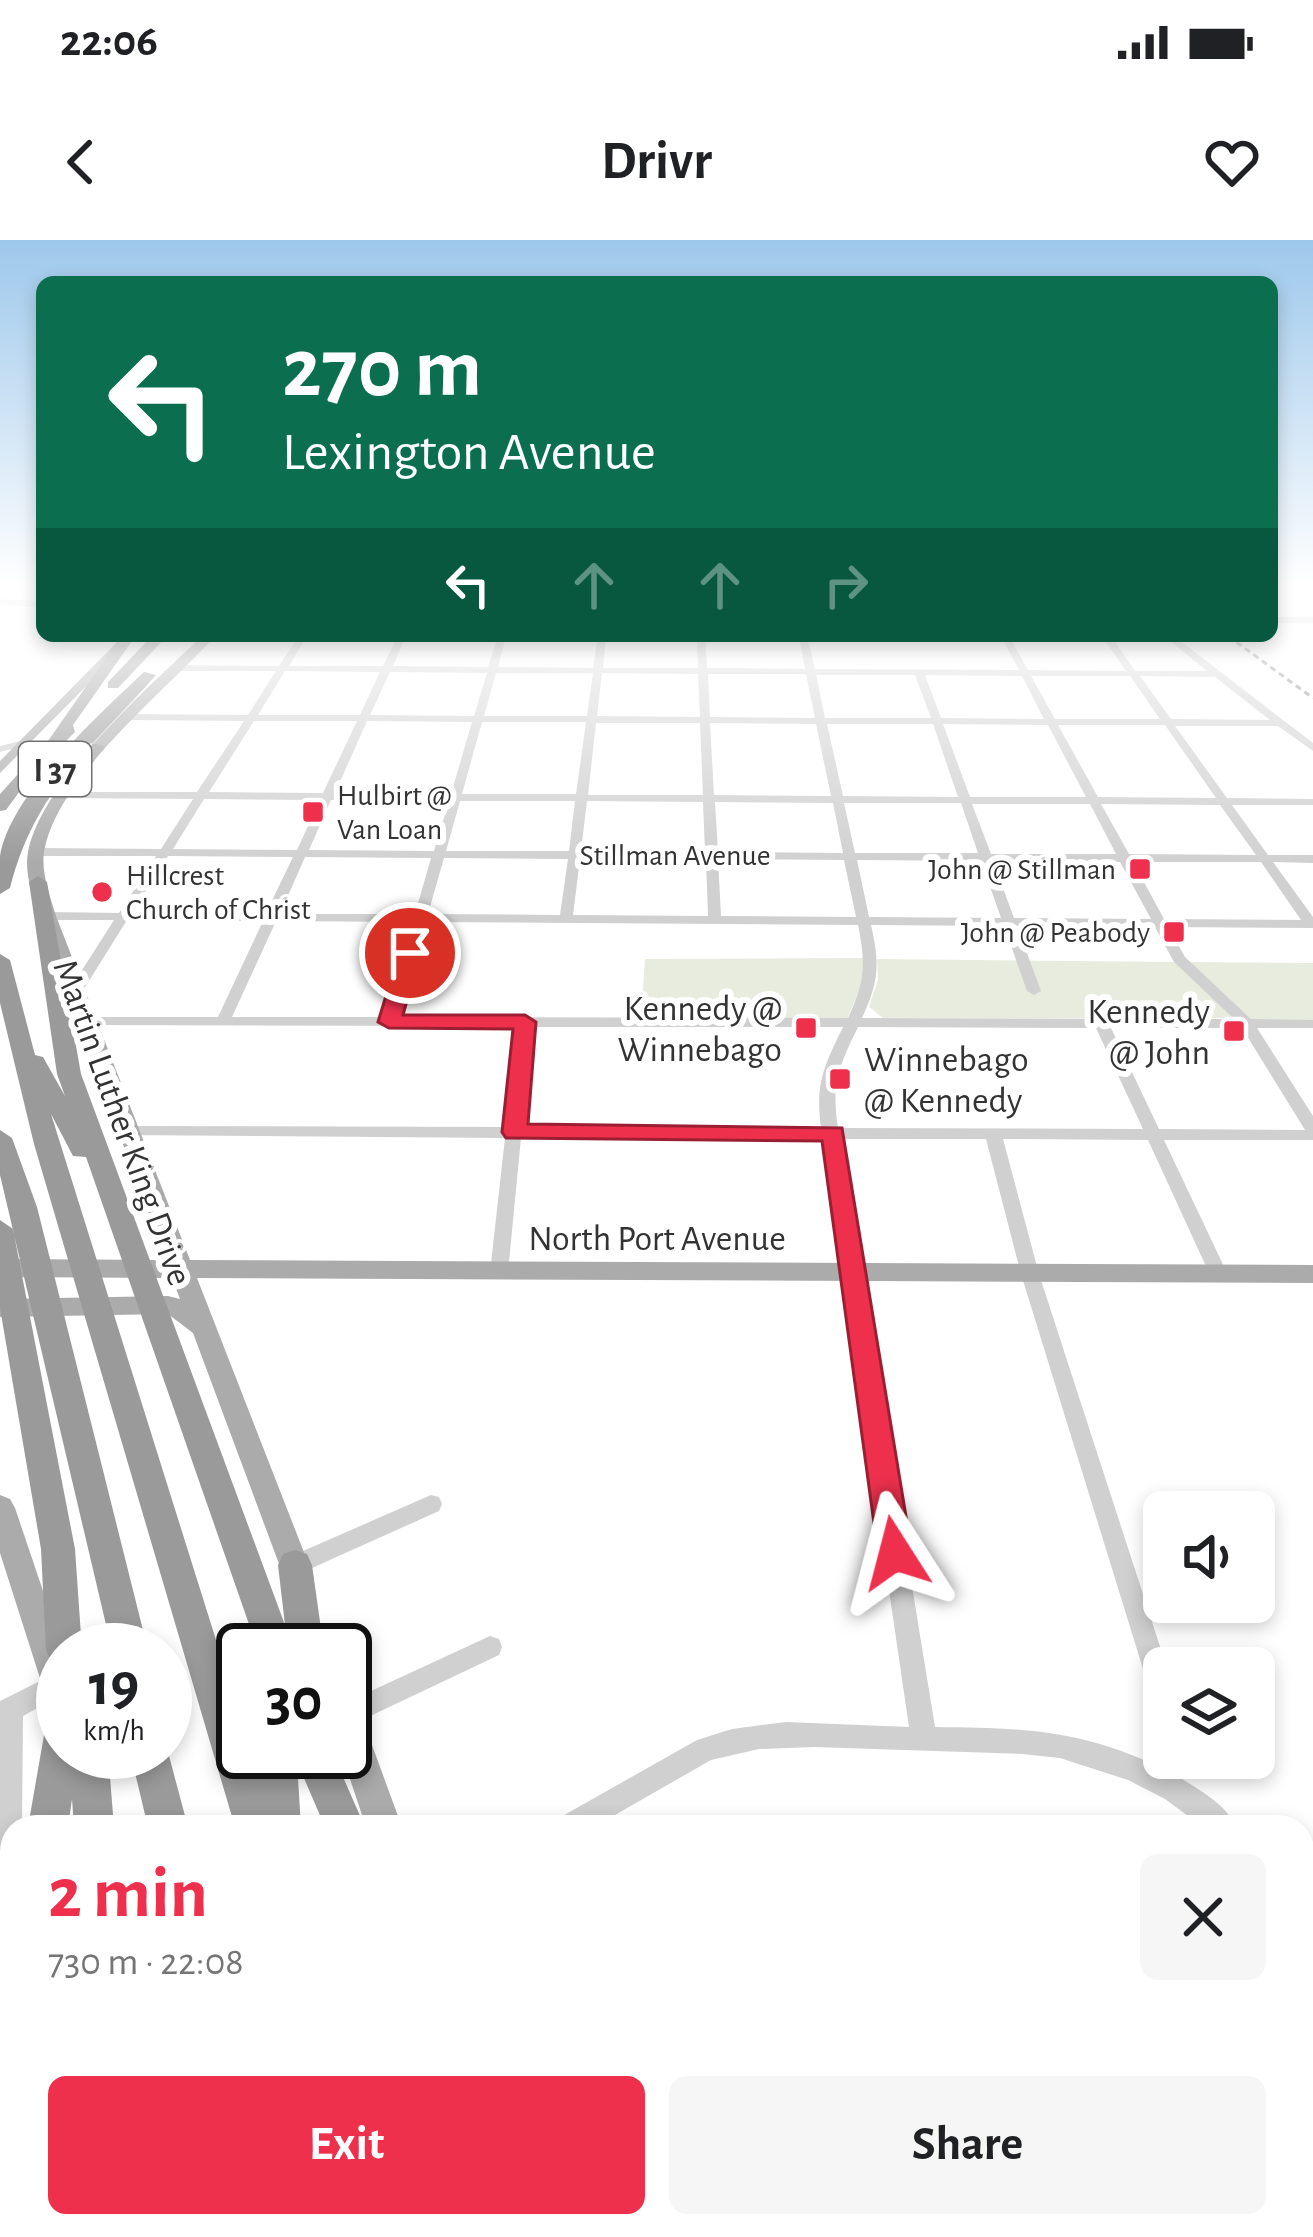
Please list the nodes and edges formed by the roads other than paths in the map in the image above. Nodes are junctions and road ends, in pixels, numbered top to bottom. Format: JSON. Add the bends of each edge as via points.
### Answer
{"nodes":[{"id":1,"x":90,"y":678,"type":"edge"},
{"id":2,"x":102,"y":678,"type":"edge"},
{"id":3,"x":118,"y":678,"type":"edge"},
{"id":4,"x":145,"y":678,"type":"edge"},
{"id":5,"x":146,"y":678,"type":"edge"},
{"id":6,"x":167,"y":678,"type":"edge"},
{"id":7,"x":276,"y":678,"type":"edge"},
{"id":8,"x":382,"y":678,"type":"edge"},
{"id":9,"x":490,"y":678,"type":"edge"},
{"id":10,"x":597,"y":678,"type":"edge"},
{"id":11,"x":703,"y":678,"type":"edge"},
{"id":12,"x":813,"y":678,"type":"edge"},
{"id":13,"x":921,"y":678,"type":"edge"},
{"id":14,"x":1028,"y":678,"type":"edge"},
{"id":15,"x":1136,"y":678,"type":"edge"},
{"id":16,"x":1219,"y":678,"type":"edge"},
{"id":17,"x":131,"y":717,"type":"junction"},
{"id":18,"x":251,"y":718,"type":"junction"},
{"id":19,"x":363,"y":718,"type":"junction"},
{"id":20,"x":476,"y":719,"type":"junction"},
{"id":21,"x":592,"y":719,"type":"junction"},
{"id":22,"x":705,"y":720,"type":"junction"},
{"id":23,"x":822,"y":721,"type":"junction"},
{"id":24,"x":937,"y":722,"type":"junction"},
{"id":25,"x":1052,"y":722,"type":"junction"},
{"id":26,"x":1168,"y":723,"type":"junction"},
{"id":27,"x":1276,"y":723,"type":"junction"},
{"id":28,"x":1313,"y":748,"type":"edge"},
{"id":29,"x":6,"y":751,"type":"edge"},
{"id":30,"x":42,"y":755,"type":"junction"},
{"id":31,"x":0,"y":769,"type":"edge"},
{"id":32,"x":60,"y":795,"type":"junction"},
{"id":33,"x":201,"y":796,"type":"junction"},
{"id":34,"x":327,"y":797,"type":"junction"},
{"id":35,"x":453,"y":798,"type":"junction"},
{"id":36,"x":581,"y":798,"type":"junction"},
{"id":37,"x":709,"y":799,"type":"junction"},
{"id":38,"x":837,"y":800,"type":"junction"},
{"id":39,"x":965,"y":801,"type":"junction"},
{"id":40,"x":1224,"y":801,"type":"junction"},
{"id":41,"x":1095,"y":802,"type":"junction"},
{"id":42,"x":1313,"y":802,"type":"edge"},
{"id":43,"x":0,"y":806,"type":"edge"},
{"id":44,"x":36,"y":852,"type":"junction"},
{"id":45,"x":164,"y":853,"type":"junction"},
{"id":46,"x":301,"y":854,"type":"junction"},
{"id":47,"x":437,"y":854,"type":"junction"},
{"id":48,"x":574,"y":855,"type":"junction"},
{"id":49,"x":712,"y":856,"type":"junction"},
{"id":50,"x":846,"y":856,"type":"junction"},
{"id":51,"x":986,"y":858,"type":"junction"},
{"id":52,"x":1264,"y":858,"type":"junction"},
{"id":53,"x":1127,"y":859,"type":"junction"},
{"id":54,"x":1313,"y":859,"type":"edge"},
{"id":55,"x":38,"y":882,"type":"junction"},
{"id":56,"x":0,"y":888,"type":"edge"},
{"id":57,"x":47,"y":916,"type":"junction"},
{"id":58,"x":124,"y":916,"type":"junction"},
{"id":59,"x":271,"y":918,"type":"junction"},
{"id":60,"x":420,"y":919,"type":"junction"},
{"id":61,"x":566,"y":920,"type":"junction"},
{"id":62,"x":715,"y":922,"type":"junction"},
{"id":63,"x":1011,"y":922,"type":"junction"},
{"id":64,"x":862,"y":923,"type":"junction"},
{"id":65,"x":1160,"y":923,"type":"junction"},
{"id":66,"x":1312,"y":924,"type":"edge"},
{"id":67,"x":0,"y":960,"type":"edge"},
{"id":68,"x":76,"y":989,"type":"junction"},
{"id":69,"x":1034,"y":991,"type":"dead end"},
{"id":70,"x":88,"y":1021,"type":"junction"},
{"id":71,"x":223,"y":1021,"type":"junction"},
{"id":72,"x":389,"y":1022,"type":"junction"},
{"id":73,"x":525,"y":1022,"type":"junction"},
{"id":74,"x":850,"y":1023,"type":"junction"},
{"id":75,"x":1102,"y":1024,"type":"junction"},
{"id":76,"x":1247,"y":1024,"type":"junction"},
{"id":77,"x":1313,"y":1024,"type":"edge"},
{"id":78,"x":15,"y":1027,"type":"junction"},
{"id":79,"x":130,"y":1131,"type":"junction"},
{"id":80,"x":514,"y":1132,"type":"junction"},
{"id":81,"x":1313,"y":1132,"type":"edge"},
{"id":82,"x":833,"y":1133,"type":"junction"},
{"id":83,"x":993,"y":1134,"type":"junction"},
{"id":84,"x":1157,"y":1135,"type":"junction"},
{"id":85,"x":0,"y":1138,"type":"edge"},
{"id":86,"x":114,"y":1202,"type":"junction"},
{"id":87,"x":12,"y":1218,"type":"edge"},
{"id":88,"x":0,"y":1268,"type":"edge"},
{"id":89,"x":178,"y":1270,"type":"junction"},
{"id":90,"x":499,"y":1272,"type":"junction"},
{"id":91,"x":852,"y":1273,"type":"junction"},
{"id":92,"x":1030,"y":1274,"type":"junction"},
{"id":93,"x":1313,"y":1274,"type":"edge"},
{"id":94,"x":1219,"y":1275,"type":"junction"},
{"id":95,"x":0,"y":1307,"type":"edge"},
{"id":96,"x":203,"y":1332,"type":"junction"},
{"id":97,"x":431,"y":1504,"type":"dead end"},
{"id":98,"x":2,"y":1529,"type":"edge"},
{"id":99,"x":235,"y":1542,"type":"junction"},
{"id":100,"x":58,"y":1549,"type":"junction"},
{"id":101,"x":295,"y":1565,"type":"junction"},
{"id":102,"x":36,"y":1623,"type":"edge"},
{"id":103,"x":62,"y":1623,"type":"edge"},
{"id":104,"x":77,"y":1623,"type":"edge"},
{"id":105,"x":124,"y":1623,"type":"edge"},
{"id":106,"x":254,"y":1623,"type":"edge"},
{"id":107,"x":266,"y":1623,"type":"edge"},
{"id":108,"x":303,"y":1623,"type":"edge"},
{"id":109,"x":314,"y":1623,"type":"edge"},
{"id":110,"x":490,"y":1647,"type":"dead end"},
{"id":111,"x":1148,"y":1647,"type":"edge"},
{"id":112,"x":36,"y":1699,"type":"edge"},
{"id":113,"x":372,"y":1703,"type":"edge"},
{"id":114,"x":5,"y":1711,"type":"edge"},
{"id":115,"x":924,"y":1740,"type":"junction"},
{"id":116,"x":1143,"y":1765,"type":"edge"},
{"id":117,"x":56,"y":1779,"type":"edge"},
{"id":118,"x":89,"y":1779,"type":"edge"},
{"id":119,"x":95,"y":1779,"type":"edge"},
{"id":120,"x":156,"y":1779,"type":"edge"},
{"id":121,"x":278,"y":1779,"type":"edge"},
{"id":122,"x":324,"y":1779,"type":"edge"},
{"id":123,"x":327,"y":1779,"type":"edge"},
{"id":124,"x":367,"y":1779,"type":"edge"},
{"id":125,"x":1178,"y":1779,"type":"edge"},
{"id":126,"x":8,"y":1815,"type":"edge"},
{"id":127,"x":50,"y":1815,"type":"edge"},
{"id":128,"x":93,"y":1815,"type":"edge"},
{"id":129,"x":106,"y":1815,"type":"edge"},
{"id":130,"x":165,"y":1815,"type":"edge"},
{"id":131,"x":251,"y":1815,"type":"edge"},
{"id":132,"x":280,"y":1815,"type":"edge"},
{"id":133,"x":334,"y":1815,"type":"edge"},
{"id":134,"x":340,"y":1815,"type":"edge"},
{"id":135,"x":380,"y":1815,"type":"edge"},
{"id":136,"x":590,"y":1815,"type":"edge"},
{"id":137,"x":1212,"y":1815,"type":"edge"}],
"edges":[{"from":1,"to":29,"type":"main road","via":[[28,742]]},
{"from":2,"to":30,"type":"highway"},
{"from":3,"to":30,"type":"highway","number":"I 37"},
{"from":4,"to":56,"type":"highway","number":"I 37","via":[[35,795],[13,836]]},
{"from":5,"to":32,"type":"highway"},
{"from":6,"to":17,"type":"main road","name":"Martin Luther King Drive"},
{"from":7,"to":18,"type":"street"},
{"from":8,"to":19,"type":"street"},
{"from":9,"to":20,"type":"street"},
{"from":10,"to":21,"type":"street"},
{"from":11,"to":22,"type":"street"},
{"from":12,"to":23,"type":"street"},
{"from":13,"to":24,"type":"street"},
{"from":14,"to":25,"type":"street"},
{"from":15,"to":26,"type":"street"},
{"from":16,"to":27,"type":"street"},
{"from":17,"to":18,"type":"street"},
{"from":17,"to":32,"type":"main road","name":"Martin Luther King Drive"},
{"from":18,"to":19,"type":"street"},
{"from":18,"to":33,"type":"street"},
{"from":19,"to":20,"type":"street"},
{"from":19,"to":34,"type":"street"},
{"from":20,"to":21,"type":"street"},
{"from":20,"to":35,"type":"street"},
{"from":21,"to":22,"type":"street"},
{"from":21,"to":36,"type":"street"},
{"from":22,"to":23,"type":"street"},
{"from":22,"to":37,"type":"street"},
{"from":23,"to":24,"type":"street"},
{"from":23,"to":38,"type":"street"},
{"from":24,"to":25,"type":"street"},
{"from":24,"to":39,"type":"street"},
{"from":25,"to":26,"type":"street"},
{"from":25,"to":41,"type":"street"},
{"from":26,"to":27,"type":"street"},
{"from":26,"to":40,"type":"street"},
{"from":27,"to":28,"type":"street"},
{"from":29,"to":31,"type":"main road"},
{"from":30,"to":43,"type":"highway","number":"I 37"},
{"from":32,"to":33,"type":"street"},
{"from":32,"to":44,"type":"main road","name":"Martin Luther King Drive"},
{"from":33,"to":34,"type":"street"},
{"from":33,"to":45,"type":"street"},
{"from":34,"to":35,"type":"street"},
{"from":34,"to":46,"type":"street"},
{"from":35,"to":36,"type":"street"},
{"from":35,"to":47,"type":"street"},
{"from":36,"to":37,"type":"street"},
{"from":36,"to":48,"type":"street"},
{"from":37,"to":38,"type":"street"},
{"from":37,"to":49,"type":"street"},
{"from":38,"to":39,"type":"street"},
{"from":38,"to":50,"type":"street"},
{"from":39,"to":41,"type":"street"},
{"from":39,"to":51,"type":"street"},
{"from":40,"to":41,"type":"street"},
{"from":40,"to":42,"type":"street"},
{"from":40,"to":52,"type":"street"},
{"from":41,"to":53,"type":"street"},
{"from":44,"to":45,"type":"street","name":"Stillman Avenue"},
{"from":44,"to":55,"type":"main road","name":"Martin Luther King Drive"},
{"from":45,"to":46,"type":"street","name":"Stillman Avenue"},
{"from":45,"to":58,"type":"street"},
{"from":46,"to":47,"type":"street","name":"Stillman Avenue"},
{"from":46,"to":59,"type":"street"},
{"from":47,"to":48,"type":"street","name":"Stillman Avenue"},
{"from":47,"to":60,"type":"street"},
{"from":48,"to":49,"type":"street","name":"Stillman Avenue"},
{"from":48,"to":61,"type":"street"},
{"from":49,"to":50,"type":"street","name":"Stillman Avenue"},
{"from":49,"to":62,"type":"street"},
{"from":50,"to":51,"type":"street","name":"Stillman Avenue"},
{"from":50,"to":64,"type":"street"},
{"from":51,"to":53,"type":"street","name":"Stillman Avenue"},
{"from":51,"to":63,"type":"street"},
{"from":52,"to":53,"type":"street","name":"Stillman Avenue"},
{"from":52,"to":54,"type":"street","name":"Stillman Avenue"},
{"from":52,"to":66,"type":"street"},
{"from":53,"to":65,"type":"street"},
{"from":55,"to":57,"type":"main road","name":"Martin Luther King Drive"},
{"from":55,"to":86,"type":"highway","via":[[69,1074]]},
{"from":57,"to":58,"type":"street"},
{"from":57,"to":68,"type":"main road","name":"Martin Luther King Drive"},
{"from":58,"to":59,"type":"street"},
{"from":58,"to":68,"type":"street"},
{"from":59,"to":60,"type":"street"},
{"from":59,"to":71,"type":"street"},
{"from":60,"to":61,"type":"street"},
{"from":60,"to":72,"type":"street"},
{"from":61,"to":62,"type":"street"},
{"from":62,"to":64,"type":"street"},
{"from":63,"to":64,"type":"street"},
{"from":63,"to":65,"type":"street"},
{"from":63,"to":69,"type":"street"},
{"from":64,"to":74,"type":"street","via":[[872,981]]},
{"from":65,"to":66,"type":"street"},
{"from":65,"to":76,"type":"street","via":[[1179,959]]},
{"from":67,"to":78,"type":"highway"},
{"from":68,"to":70,"type":"main road","name":"Martin Luther King Drive"},
{"from":70,"to":71,"type":"street"},
{"from":70,"to":79,"type":"main road","name":"Martin Luther King Drive"},
{"from":71,"to":72,"type":"street"},
{"from":72,"to":73,"type":"street"},
{"from":73,"to":74,"type":"street"},
{"from":73,"to":80,"type":"street"},
{"from":74,"to":75,"type":"street"},
{"from":74,"to":82,"type":"street","via":[[826,1081]]},
{"from":75,"to":76,"type":"street"},
{"from":75,"to":84,"type":"street"},
{"from":76,"to":77,"type":"street"},
{"from":76,"to":81,"type":"street"},
{"from":78,"to":86,"type":"highway"},
{"from":78,"to":131,"type":"highway"},
{"from":79,"to":80,"type":"street"},
{"from":79,"to":89,"type":"main road","name":"Martin Luther King Drive"},
{"from":80,"to":82,"type":"street"},
{"from":80,"to":90,"type":"street"},
{"from":81,"to":84,"type":"street"},
{"from":82,"to":83,"type":"street"},
{"from":82,"to":91,"type":"street"},
{"from":83,"to":84,"type":"street"},
{"from":83,"to":92,"type":"street"},
{"from":84,"to":94,"type":"street"},
{"from":85,"to":87,"type":"highway"},
{"from":86,"to":99,"type":"highway"},
{"from":87,"to":100,"type":"highway"},
{"from":87,"to":105,"type":"highway","via":[[86,1457]]},
{"from":88,"to":89,"type":"main road","name":"North Port Avenue"},
{"from":89,"to":90,"type":"main road","name":"North Port Avenue"},
{"from":89,"to":96,"type":"main road","name":"Martin Luther King Drive"},
{"from":90,"to":91,"type":"main road","name":"North Port Avenue"},
{"from":91,"to":92,"type":"main road","name":"North Port Avenue"},
{"from":91,"to":115,"type":"street"},
{"from":92,"to":94,"type":"main road","name":"North Port Avenue"},
{"from":92,"to":111,"type":"street"},
{"from":93,"to":94,"type":"main road","name":"North Port Avenue"},
{"from":95,"to":96,"type":"main road","via":[[167,1305]]},
{"from":96,"to":101,"type":"main road","name":"Martin Luther King Drive"},
{"from":97,"to":101,"type":"street"},
{"from":98,"to":102,"type":"main road"},
{"from":99,"to":106,"type":"highway"},
{"from":99,"to":107,"type":"highway"},
{"from":100,"to":103,"type":"highway"},
{"from":100,"to":104,"type":"highway"},
{"from":101,"to":108,"type":"highway"},
{"from":101,"to":109,"type":"main road","name":"Martin Luther King Drive"},
{"from":110,"to":113,"type":"street"},
{"from":112,"to":114,"type":"street"},
{"from":114,"to":126,"type":"street","via":[[13,1761]]},
{"from":115,"to":116,"type":"street","via":[[1035,1741]]},
{"from":115,"to":136,"type":"street","via":[[729,1741]]},
{"from":117,"to":127,"type":"highway"},
{"from":118,"to":128,"type":"highway"},
{"from":119,"to":129,"type":"main road"},
{"from":120,"to":130,"type":"highway"},
{"from":121,"to":132,"type":"highway"},
{"from":122,"to":134,"type":"highway"},
{"from":123,"to":133,"type":"highway"},
{"from":124,"to":135,"type":"main road"},
{"from":125,"to":137,"type":"street"}]}
